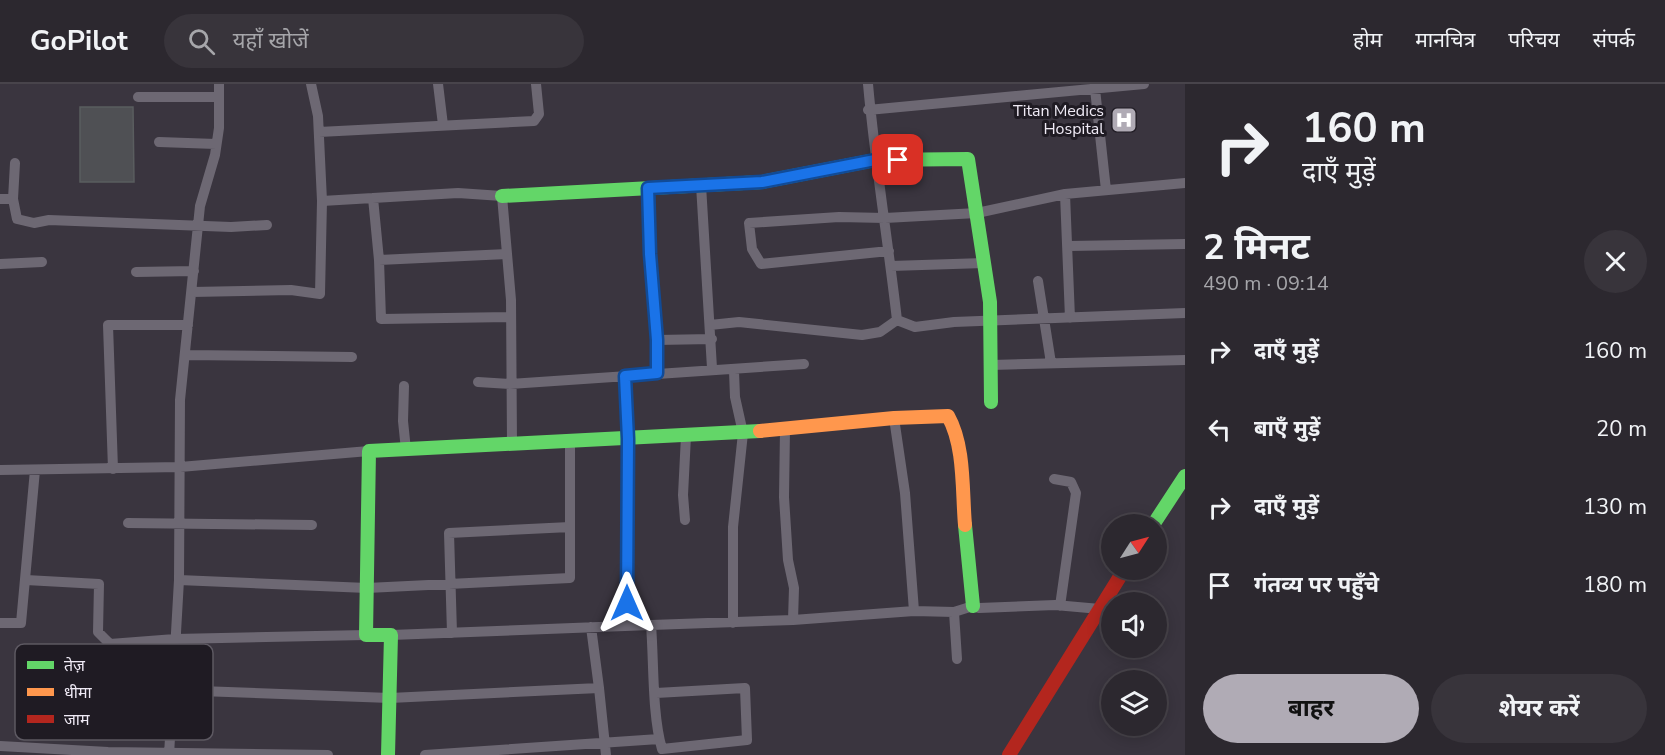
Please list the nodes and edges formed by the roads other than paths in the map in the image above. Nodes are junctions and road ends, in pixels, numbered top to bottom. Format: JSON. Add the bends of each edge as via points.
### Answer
{"nodes":[{"id":1,"x":219,"y":84,"type":"edge"},
{"id":2,"x":311,"y":84,"type":"edge"},
{"id":3,"x":438,"y":84,"type":"edge"},
{"id":4,"x":536,"y":84,"type":"edge"},
{"id":5,"x":867,"y":84,"type":"edge"},
{"id":6,"x":1144,"y":84,"type":"edge"},
{"id":7,"x":1050,"y":89,"type":"edge"},
{"id":8,"x":1095,"y":89,"type":"junction"},
{"id":9,"x":138,"y":97,"type":"dead end"},
{"id":10,"x":219,"y":97,"type":"junction"},
{"id":11,"x":869,"y":110,"type":"junction"},
{"id":12,"x":443,"y":126,"type":"junction"},
{"id":13,"x":319,"y":132,"type":"junction"},
{"id":14,"x":159,"y":142,"type":"dead end"},
{"id":15,"x":216,"y":144,"type":"junction"},
{"id":16,"x":875,"y":160,"type":"junction"},
{"id":17,"x":15,"y":163,"type":"dead end"},
{"id":18,"x":1185,"y":183,"type":"edge"},
{"id":19,"x":701,"y":185,"type":"junction"},
{"id":20,"x":648,"y":188,"type":"junction"},
{"id":21,"x":1106,"y":190,"type":"junction"},
{"id":22,"x":1065,"y":194,"type":"junction"},
{"id":23,"x":502,"y":196,"type":"junction"},
{"id":24,"x":373,"y":198,"type":"junction"},
{"id":25,"x":0,"y":199,"type":"edge"},
{"id":26,"x":13,"y":199,"type":"junction"},
{"id":27,"x":322,"y":201,"type":"junction"},
{"id":28,"x":977,"y":213,"type":"junction"},
{"id":29,"x":885,"y":218,"type":"junction"},
{"id":30,"x":198,"y":225,"type":"junction"},
{"id":31,"x":267,"y":225,"type":"dead end"},
{"id":32,"x":1185,"y":244,"type":"edge"},
{"id":33,"x":1068,"y":246,"type":"junction"},
{"id":34,"x":889,"y":251,"type":"junction"},
{"id":35,"x":507,"y":254,"type":"junction"},
{"id":36,"x":379,"y":260,"type":"junction"},
{"id":37,"x":42,"y":262,"type":"dead end"},
{"id":38,"x":984,"y":263,"type":"junction"},
{"id":39,"x":0,"y":264,"type":"edge"},
{"id":40,"x":891,"y":266,"type":"junction"},
{"id":41,"x":194,"y":271,"type":"junction"},
{"id":42,"x":136,"y":272,"type":"dead end"},
{"id":43,"x":1038,"y":281,"type":"dead end"},
{"id":44,"x":192,"y":292,"type":"junction"},
{"id":45,"x":1185,"y":313,"type":"edge"},
{"id":46,"x":511,"y":317,"type":"junction"},
{"id":47,"x":1070,"y":318,"type":"junction"},
{"id":48,"x":1044,"y":319,"type":"junction"},
{"id":49,"x":897,"y":320,"type":"junction"},
{"id":50,"x":990,"y":321,"type":"junction"},
{"id":51,"x":188,"y":325,"type":"junction"},
{"id":52,"x":710,"y":325,"type":"junction"},
{"id":53,"x":712,"y":339,"type":"junction"},
{"id":54,"x":657,"y":340,"type":"junction"},
{"id":55,"x":185,"y":355,"type":"junction"},
{"id":56,"x":352,"y":357,"type":"dead end"},
{"id":57,"x":1185,"y":360,"type":"edge"},
{"id":58,"x":1052,"y":363,"type":"junction"},
{"id":59,"x":804,"y":364,"type":"dead end"},
{"id":60,"x":991,"y":365,"type":"junction"},
{"id":61,"x":712,"y":368,"type":"junction"},
{"id":62,"x":734,"y":371,"type":"junction"},
{"id":63,"x":657,"y":373,"type":"junction"},
{"id":64,"x":625,"y":376,"type":"junction"},
{"id":65,"x":478,"y":382,"type":"dead end"},
{"id":66,"x":510,"y":384,"type":"junction"},
{"id":67,"x":404,"y":386,"type":"dead end"},
{"id":68,"x":991,"y":402,"type":"dead end"},
{"id":69,"x":894,"y":418,"type":"junction"},
{"id":70,"x":785,"y":430,"type":"junction"},
{"id":71,"x":743,"y":433,"type":"junction"},
{"id":72,"x":686,"y":436,"type":"junction"},
{"id":73,"x":628,"y":439,"type":"junction"},
{"id":74,"x":570,"y":441,"type":"junction"},
{"id":75,"x":512,"y":444,"type":"junction"},
{"id":76,"x":406,"y":450,"type":"junction"},
{"id":77,"x":369,"y":451,"type":"junction"},
{"id":78,"x":180,"y":467,"type":"junction"},
{"id":79,"x":112,"y":469,"type":"junction"},
{"id":80,"x":0,"y":470,"type":"edge"},
{"id":81,"x":35,"y":470,"type":"junction"},
{"id":82,"x":1185,"y":476,"type":"edge"},
{"id":83,"x":1054,"y":479,"type":"dead end"},
{"id":84,"x":1160,"y":514,"type":"edge"},
{"id":85,"x":685,"y":520,"type":"dead end"},
{"id":86,"x":128,"y":523,"type":"dead end"},
{"id":87,"x":180,"y":523,"type":"junction"},
{"id":88,"x":312,"y":525,"type":"dead end"},
{"id":89,"x":570,"y":527,"type":"junction"},
{"id":90,"x":26,"y":580,"type":"junction"},
{"id":91,"x":179,"y":580,"type":"junction"},
{"id":92,"x":1118,"y":580,"type":"edge"},
{"id":93,"x":450,"y":585,"type":"junction"},
{"id":94,"x":366,"y":588,"type":"junction"},
{"id":95,"x":973,"y":606,"type":"junction"},
{"id":96,"x":1060,"y":606,"type":"junction"},
{"id":97,"x":1100,"y":609,"type":"junction"},
{"id":98,"x":914,"y":611,"type":"junction"},
{"id":99,"x":954,"y":612,"type":"junction"},
{"id":100,"x":793,"y":620,"type":"junction"},
{"id":101,"x":0,"y":623,"type":"edge"},
{"id":102,"x":733,"y":623,"type":"junction"},
{"id":103,"x":651,"y":625,"type":"junction"},
{"id":104,"x":627,"y":626,"type":"junction"},
{"id":105,"x":591,"y":627,"type":"junction"},
{"id":106,"x":452,"y":633,"type":"junction"},
{"id":107,"x":366,"y":635,"type":"junction"},
{"id":108,"x":391,"y":635,"type":"junction"},
{"id":109,"x":176,"y":639,"type":"junction"},
{"id":110,"x":176,"y":644,"type":"edge"},
{"id":111,"x":957,"y":659,"type":"dead end"},
{"id":112,"x":599,"y":688,"type":"junction"},
{"id":113,"x":213,"y":692,"type":"edge"},
{"id":114,"x":656,"y":693,"type":"junction"},
{"id":115,"x":390,"y":698,"type":"junction"},
{"id":116,"x":659,"y":739,"type":"junction"},
{"id":117,"x":604,"y":743,"type":"junction"},
{"id":118,"x":0,"y":746,"type":"edge"},
{"id":119,"x":51,"y":751,"type":"edge"},
{"id":120,"x":108,"y":754,"type":"edge"},
{"id":121,"x":169,"y":754,"type":"edge"},
{"id":122,"x":328,"y":755,"type":"edge"},
{"id":123,"x":388,"y":755,"type":"edge"},
{"id":124,"x":425,"y":755,"type":"edge"},
{"id":125,"x":606,"y":755,"type":"edge"},
{"id":126,"x":1009,"y":755,"type":"edge"}],
"edges":[{"from":1,"to":10,"type":"street"},
{"from":2,"to":13,"type":"street"},
{"from":3,"to":12,"type":"street"},
{"from":4,"to":12,"type":"street","via":[[539,114],[534,121]]},
{"from":5,"to":11,"type":"street"},
{"from":6,"to":8,"type":"street"},
{"from":7,"to":8,"type":"street"},
{"from":7,"to":11,"type":"street"},
{"from":8,"to":21,"type":"street"},
{"from":9,"to":10,"type":"street"},
{"from":10,"to":15,"type":"street"},
{"from":11,"to":16,"type":"street"},
{"from":12,"to":13,"type":"street"},
{"from":13,"to":27,"type":"street"},
{"from":14,"to":15,"type":"street"},
{"from":15,"to":30,"type":"street"},
{"from":16,"to":19,"type":"street","via":[[762,182]]},
{"from":16,"to":28,"type":"street","via":[[968,159]]},
{"from":16,"to":29,"type":"street"},
{"from":17,"to":26,"type":"street"},
{"from":18,"to":21,"type":"street"},
{"from":19,"to":20,"type":"street"},
{"from":19,"to":52,"type":"street"},
{"from":20,"to":23,"type":"street"},
{"from":20,"to":54,"type":"street"},
{"from":21,"to":22,"type":"street"},
{"from":22,"to":28,"type":"street"},
{"from":22,"to":33,"type":"street"},
{"from":23,"to":24,"type":"street"},
{"from":23,"to":35,"type":"street"},
{"from":24,"to":27,"type":"street"},
{"from":24,"to":36,"type":"street"},
{"from":25,"to":26,"type":"street"},
{"from":26,"to":30,"type":"street","via":[[17,219],[34,223],[49,220]]},
{"from":27,"to":44,"type":"street","via":[[320,294],[291,290]]},
{"from":28,"to":29,"type":"street"},
{"from":28,"to":38,"type":"street"},
{"from":29,"to":34,"type":"street"},
{"from":29,"to":34,"type":"street","via":[[749,223],[752,249],[761,264]]},
{"from":30,"to":31,"type":"street"},
{"from":30,"to":41,"type":"street"},
{"from":32,"to":33,"type":"street"},
{"from":33,"to":47,"type":"street"},
{"from":34,"to":40,"type":"street"},
{"from":35,"to":36,"type":"street"},
{"from":35,"to":46,"type":"street"},
{"from":36,"to":46,"type":"street","via":[[381,319]]},
{"from":37,"to":39,"type":"street"},
{"from":38,"to":40,"type":"street"},
{"from":38,"to":50,"type":"street"},
{"from":40,"to":49,"type":"street"},
{"from":41,"to":42,"type":"street"},
{"from":41,"to":44,"type":"street"},
{"from":43,"to":48,"type":"street"},
{"from":44,"to":51,"type":"street"},
{"from":45,"to":47,"type":"street"},
{"from":46,"to":66,"type":"street"},
{"from":47,"to":48,"type":"street"},
{"from":48,"to":50,"type":"street"},
{"from":48,"to":58,"type":"street"},
{"from":49,"to":50,"type":"street","via":[[915,327]]},
{"from":49,"to":52,"type":"street","via":[[880,332],[862,335],[739,322]]},
{"from":50,"to":60,"type":"street"},
{"from":51,"to":55,"type":"street"},
{"from":51,"to":79,"type":"street","via":[[108,326]]},
{"from":52,"to":53,"type":"street"},
{"from":53,"to":54,"type":"street"},
{"from":53,"to":61,"type":"street"},
{"from":54,"to":63,"type":"street"},
{"from":55,"to":56,"type":"street"},
{"from":55,"to":78,"type":"street"},
{"from":57,"to":58,"type":"street"},
{"from":58,"to":60,"type":"street"},
{"from":59,"to":62,"type":"street"},
{"from":60,"to":68,"type":"street"},
{"from":61,"to":62,"type":"street"},
{"from":61,"to":63,"type":"street"},
{"from":62,"to":71,"type":"street"},
{"from":63,"to":64,"type":"street"},
{"from":64,"to":66,"type":"street"},
{"from":64,"to":73,"type":"street"},
{"from":65,"to":66,"type":"street"},
{"from":66,"to":75,"type":"street"},
{"from":67,"to":76,"type":"street"},
{"from":69,"to":70,"type":"street"},
{"from":69,"to":95,"type":"street","via":[[948,416],[953,425]]},
{"from":69,"to":98,"type":"street","via":[[905,493]]},
{"from":70,"to":71,"type":"street"},
{"from":70,"to":100,"type":"street","via":[[784,497],[794,588]]},
{"from":71,"to":72,"type":"street"},
{"from":71,"to":102,"type":"street","via":[[733,527]]},
{"from":72,"to":73,"type":"street"},
{"from":72,"to":85,"type":"street"},
{"from":73,"to":74,"type":"street"},
{"from":73,"to":104,"type":"street"},
{"from":74,"to":75,"type":"street"},
{"from":74,"to":89,"type":"street"},
{"from":75,"to":76,"type":"street"},
{"from":76,"to":77,"type":"street"},
{"from":77,"to":78,"type":"street"},
{"from":77,"to":94,"type":"street"},
{"from":78,"to":79,"type":"street"},
{"from":78,"to":87,"type":"street"},
{"from":79,"to":81,"type":"street"},
{"from":80,"to":81,"type":"street"},
{"from":81,"to":90,"type":"street"},
{"from":82,"to":84,"type":"street"},
{"from":83,"to":96,"type":"street","via":[[1071,482],[1076,493]]},
{"from":86,"to":87,"type":"street"},
{"from":87,"to":88,"type":"street"},
{"from":87,"to":91,"type":"street"},
{"from":89,"to":93,"type":"street","via":[[570,578]]},
{"from":89,"to":93,"type":"street","via":[[449,533]]},
{"from":90,"to":101,"type":"street","via":[[21,623]]},
{"from":90,"to":109,"type":"street","via":[[99,584],[98,632],[110,644]]},
{"from":91,"to":94,"type":"street"},
{"from":91,"to":109,"type":"street"},
{"from":92,"to":97,"type":"street"},
{"from":93,"to":94,"type":"street"},
{"from":93,"to":106,"type":"street"},
{"from":94,"to":107,"type":"street"},
{"from":95,"to":96,"type":"street"},
{"from":95,"to":99,"type":"street"},
{"from":96,"to":97,"type":"street"},
{"from":97,"to":126,"type":"street"},
{"from":98,"to":99,"type":"street"},
{"from":98,"to":100,"type":"street"},
{"from":99,"to":111,"type":"street"},
{"from":100,"to":102,"type":"street"},
{"from":102,"to":103,"type":"street"},
{"from":103,"to":104,"type":"street"},
{"from":103,"to":114,"type":"street"},
{"from":104,"to":105,"type":"street"},
{"from":105,"to":106,"type":"street"},
{"from":105,"to":112,"type":"street"},
{"from":106,"to":108,"type":"street"},
{"from":107,"to":108,"type":"street"},
{"from":107,"to":109,"type":"street"},
{"from":108,"to":115,"type":"street"},
{"from":109,"to":110,"type":"street"},
{"from":112,"to":115,"type":"street"},
{"from":112,"to":117,"type":"street"},
{"from":113,"to":115,"type":"street"},
{"from":114,"to":116,"type":"street"},
{"from":114,"to":116,"type":"street","via":[[745,688],[747,740],[662,749]]},
{"from":115,"to":123,"type":"street"},
{"from":116,"to":117,"type":"street"},
{"from":117,"to":124,"type":"street"},
{"from":117,"to":125,"type":"street"},
{"from":118,"to":119,"type":"street"},
{"from":119,"to":120,"type":"street"},
{"from":120,"to":121,"type":"street"},
{"from":121,"to":122,"type":"street"}]}
